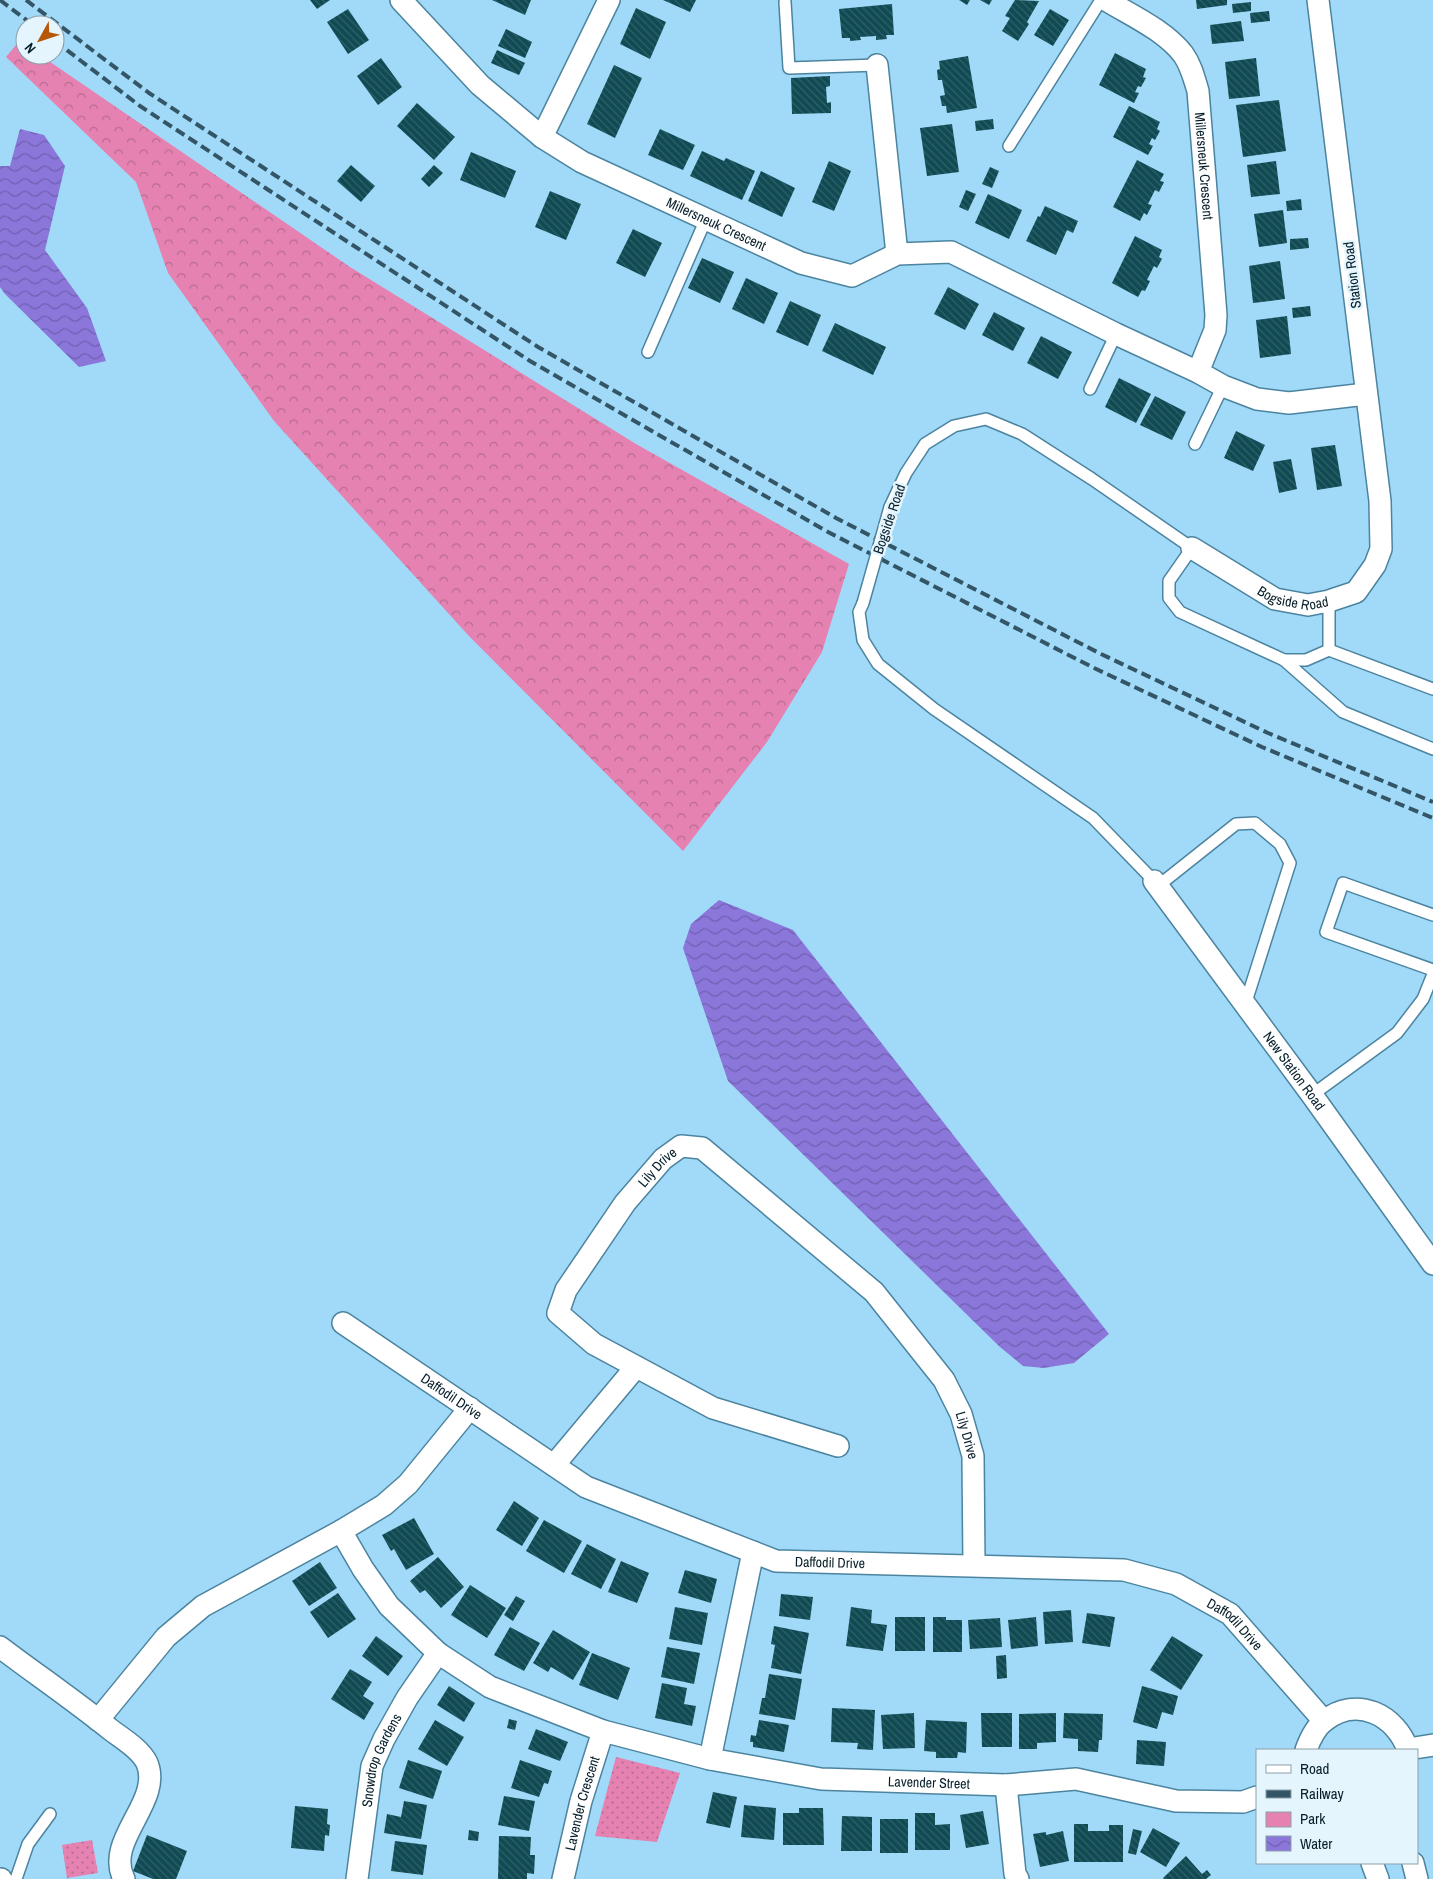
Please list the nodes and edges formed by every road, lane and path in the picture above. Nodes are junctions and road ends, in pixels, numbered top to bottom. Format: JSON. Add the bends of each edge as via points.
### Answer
{"nodes":[{"id":1,"x":400,"y":0,"type":"edge"},
{"id":2,"x":609,"y":0,"type":"edge"},
{"id":3,"x":1101,"y":0,"type":"edge"},
{"id":4,"x":1106,"y":0,"type":"edge"},
{"id":5,"x":1318,"y":0,"type":"edge"},
{"id":6,"x":785,"y":2,"type":"dead end"},
{"id":7,"x":877,"y":65,"type":"joint"},
{"id":8,"x":542,"y":137,"type":"junction"},
{"id":9,"x":1009,"y":146,"type":"dead end"},
{"id":10,"x":706,"y":219,"type":"junction"},
{"id":11,"x":897,"y":254,"type":"junction"},
{"id":12,"x":1116,"y":334,"type":"junction"},
{"id":13,"x":648,"y":352,"type":"dead end"},
{"id":14,"x":1198,"y":372,"type":"junction"},
{"id":15,"x":1223,"y":386,"type":"junction"},
{"id":16,"x":1090,"y":390,"type":"dead end"},
{"id":17,"x":1366,"y":394,"type":"junction"},
{"id":18,"x":1195,"y":444,"type":"dead end"},
{"id":19,"x":1192,"y":548,"type":"junction"},
{"id":20,"x":1381,"y":549,"type":"joint"},
{"id":21,"x":1329,"y":601,"type":"junction"},
{"id":22,"x":1329,"y":650,"type":"junction"},
{"id":23,"x":1284,"y":660,"type":"junction"},
{"id":24,"x":1433,"y":689,"type":"edge"},
{"id":25,"x":1433,"y":749,"type":"edge"},
{"id":26,"x":1156,"y":883,"type":"junction"},
{"id":27,"x":1433,"y":915,"type":"edge"},
{"id":28,"x":1433,"y":970,"type":"edge"},
{"id":29,"x":1433,"y":974,"type":"edge"},
{"id":30,"x":1245,"y":1005,"type":"junction"},
{"id":31,"x":1312,"y":1095,"type":"junction"},
{"id":32,"x":1433,"y":1264,"type":"edge"},
{"id":33,"x":343,"y":1323,"type":"dead end"},
{"id":34,"x":636,"y":1366,"type":"junction"},
{"id":35,"x":470,"y":1408,"type":"junction"},
{"id":36,"x":838,"y":1446,"type":"dead end"},
{"id":37,"x":554,"y":1465,"type":"junction"},
{"id":38,"x":341,"y":1531,"type":"junction"},
{"id":39,"x":752,"y":1552,"type":"junction"},
{"id":40,"x":974,"y":1565,"type":"junction"},
{"id":41,"x":0,"y":1647,"type":"edge"},
{"id":42,"x":438,"y":1653,"type":"junction"},
{"id":43,"x":98,"y":1720,"type":"junction"},
{"id":44,"x":1324,"y":1721,"type":"junction"},
{"id":45,"x":603,"y":1731,"type":"junction"},
{"id":46,"x":1433,"y":1745,"type":"edge"},
{"id":47,"x":1306,"y":1749,"type":"edge"},
{"id":48,"x":1408,"y":1749,"type":"edge"},
{"id":49,"x":1413,"y":1749,"type":"edge"},
{"id":50,"x":710,"y":1759,"type":"junction"},
{"id":51,"x":1006,"y":1785,"type":"junction"},
{"id":52,"x":1256,"y":1797,"type":"edge"},
{"id":53,"x":50,"y":1814,"type":"dead end"},
{"id":54,"x":1372,"y":1864,"type":"edge"},
{"id":55,"x":1413,"y":1864,"type":"edge"},
{"id":56,"x":16,"y":1879,"type":"edge"},
{"id":57,"x":124,"y":1879,"type":"edge"},
{"id":58,"x":357,"y":1879,"type":"edge"},
{"id":59,"x":563,"y":1879,"type":"edge"},
{"id":60,"x":1018,"y":1879,"type":"edge"},
{"id":61,"x":1378,"y":1879,"type":"edge"},
{"id":62,"x":1417,"y":1879,"type":"edge"}],
"edges":[{"from":1,"to":8,"type":"street","name":"Millersneuk Crescent","via":[[480,85]]},
{"from":2,"to":8,"type":"street"},
{"from":3,"to":9,"type":"lane"},
{"from":4,"to":14,"type":"street","name":"Millersneuk Crescent","via":[[1174,43],[1193,72],[1198,91],[1216,315],[1215,330]]},
{"from":5,"to":17,"type":"street","name":"Station Road"},
{"from":6,"to":7,"type":"lane","via":[[789,68]]},
{"from":7,"to":11,"type":"street"},
{"from":8,"to":10,"type":"street","name":"Millersneuk Crescent","via":[[582,162]]},
{"from":10,"to":11,"type":"street","name":"Millersneuk Crescent","via":[[802,263],[852,276]]},
{"from":10,"to":13,"type":"lane"},
{"from":11,"to":12,"type":"street","name":"Millersneuk Crescent","via":[[951,252]]},
{"from":12,"to":14,"type":"street","name":"Millersneuk Crescent"},
{"from":12,"to":16,"type":"lane"},
{"from":14,"to":15,"type":"street","name":"Millersneuk Crescent"},
{"from":15,"to":17,"type":"street","name":"Millersneuk Crescent","via":[[1257,399],[1289,403]]},
{"from":15,"to":18,"type":"lane"},
{"from":17,"to":20,"type":"street","name":"Station Road","via":[[1380,501]]},
{"from":19,"to":21,"type":"street","name":"Bogside Road","via":[[1275,599],[1308,605]]},
{"from":19,"to":23,"type":"lane","via":[[1169,581],[1168,598],[1180,612]]},
{"from":19,"to":26,"type":"lane","name":"Bogside Road","bridge":true,"via":[[1029,439],[986,419],[954,426],[925,444],[906,473],[890,507],[859,612],[863,640],[878,664],[934,709],[1093,818]]},
{"from":20,"to":21,"type":"street","name":"Bogside Road","via":[[1375,565],[1356,592]]},
{"from":21,"to":22,"type":"lane"},
{"from":22,"to":23,"type":"lane","via":[[1306,660]]},
{"from":22,"to":24,"type":"lane"},
{"from":23,"to":25,"type":"lane","via":[[1343,712]]},
{"from":26,"to":30,"type":"street","name":"New Station Road"},
{"from":26,"to":30,"type":"lane","via":[[1236,824],[1255,823],[1280,844],[1290,863]]},
{"from":27,"to":28,"type":"lane","via":[[1343,884],[1326,932]]},
{"from":29,"to":31,"type":"lane","via":[[1423,999],[1397,1033]]},
{"from":30,"to":31,"type":"street","name":"New Station Road"},
{"from":31,"to":32,"type":"street","name":"New Station Road"},
{"from":33,"to":35,"type":"street","name":"Daffodil Drive"},
{"from":34,"to":36,"type":"street","name":"Lily Drive","via":[[713,1408]]},
{"from":34,"to":37,"type":"street"},
{"from":34,"to":40,"type":"street","name":"Lily Drive","via":[[594,1344],[558,1313],[566,1290],[625,1203],[663,1159],[681,1146],[702,1148],[874,1292],[944,1380],[961,1414],[973,1456]]},
{"from":35,"to":37,"type":"street","name":"Daffodil Drive"},
{"from":35,"to":38,"type":"street","via":[[408,1484],[384,1505]]},
{"from":37,"to":39,"type":"street","name":"Daffodil Drive","via":[[586,1487]]},
{"from":38,"to":42,"type":"street","name":"Lavender Street","via":[[389,1606]]},
{"from":38,"to":43,"type":"street","via":[[203,1606],[166,1637]]},
{"from":39,"to":40,"type":"street","name":"Daffodil Drive","via":[[776,1561]]},
{"from":39,"to":50,"type":"street"},
{"from":40,"to":44,"type":"street","name":"Daffodil Drive","via":[[1124,1570],[1176,1584],[1230,1614]]},
{"from":41,"to":43,"type":"street"},
{"from":42,"to":45,"type":"street","name":"Lavender Street","via":[[490,1686]]},
{"from":42,"to":58,"type":"street","name":"Snowdrop Gardens","via":[[406,1698],[372,1766]]},
{"from":43,"to":57,"type":"street","via":[[141,1753],[150,1772],[149,1788],[120,1857]]},
{"from":44,"to":47,"type":"street","via":[[1312,1734]]},
{"from":44,"to":48,"type":"street","via":[[1339,1712],[1356,1709],[1374,1712],[1389,1720],[1401,1733]]},
{"from":45,"to":50,"type":"street","name":"Lavender Street"},
{"from":45,"to":59,"type":"street","name":"Lavender Crescent","via":[[580,1801]]},
{"from":46,"to":49,"type":"street"},
{"from":50,"to":51,"type":"street","name":"Lavender Street","via":[[821,1779]]},
{"from":51,"to":52,"type":"street","name":"Lavender Street","via":[[1076,1779],[1176,1801],[1243,1802]]},
{"from":51,"to":60,"type":"street"},
{"from":53,"to":56,"type":"lane","via":[[28,1844]]},
{"from":54,"to":61,"type":"street"},
{"from":55,"to":62,"type":"street"}]}
